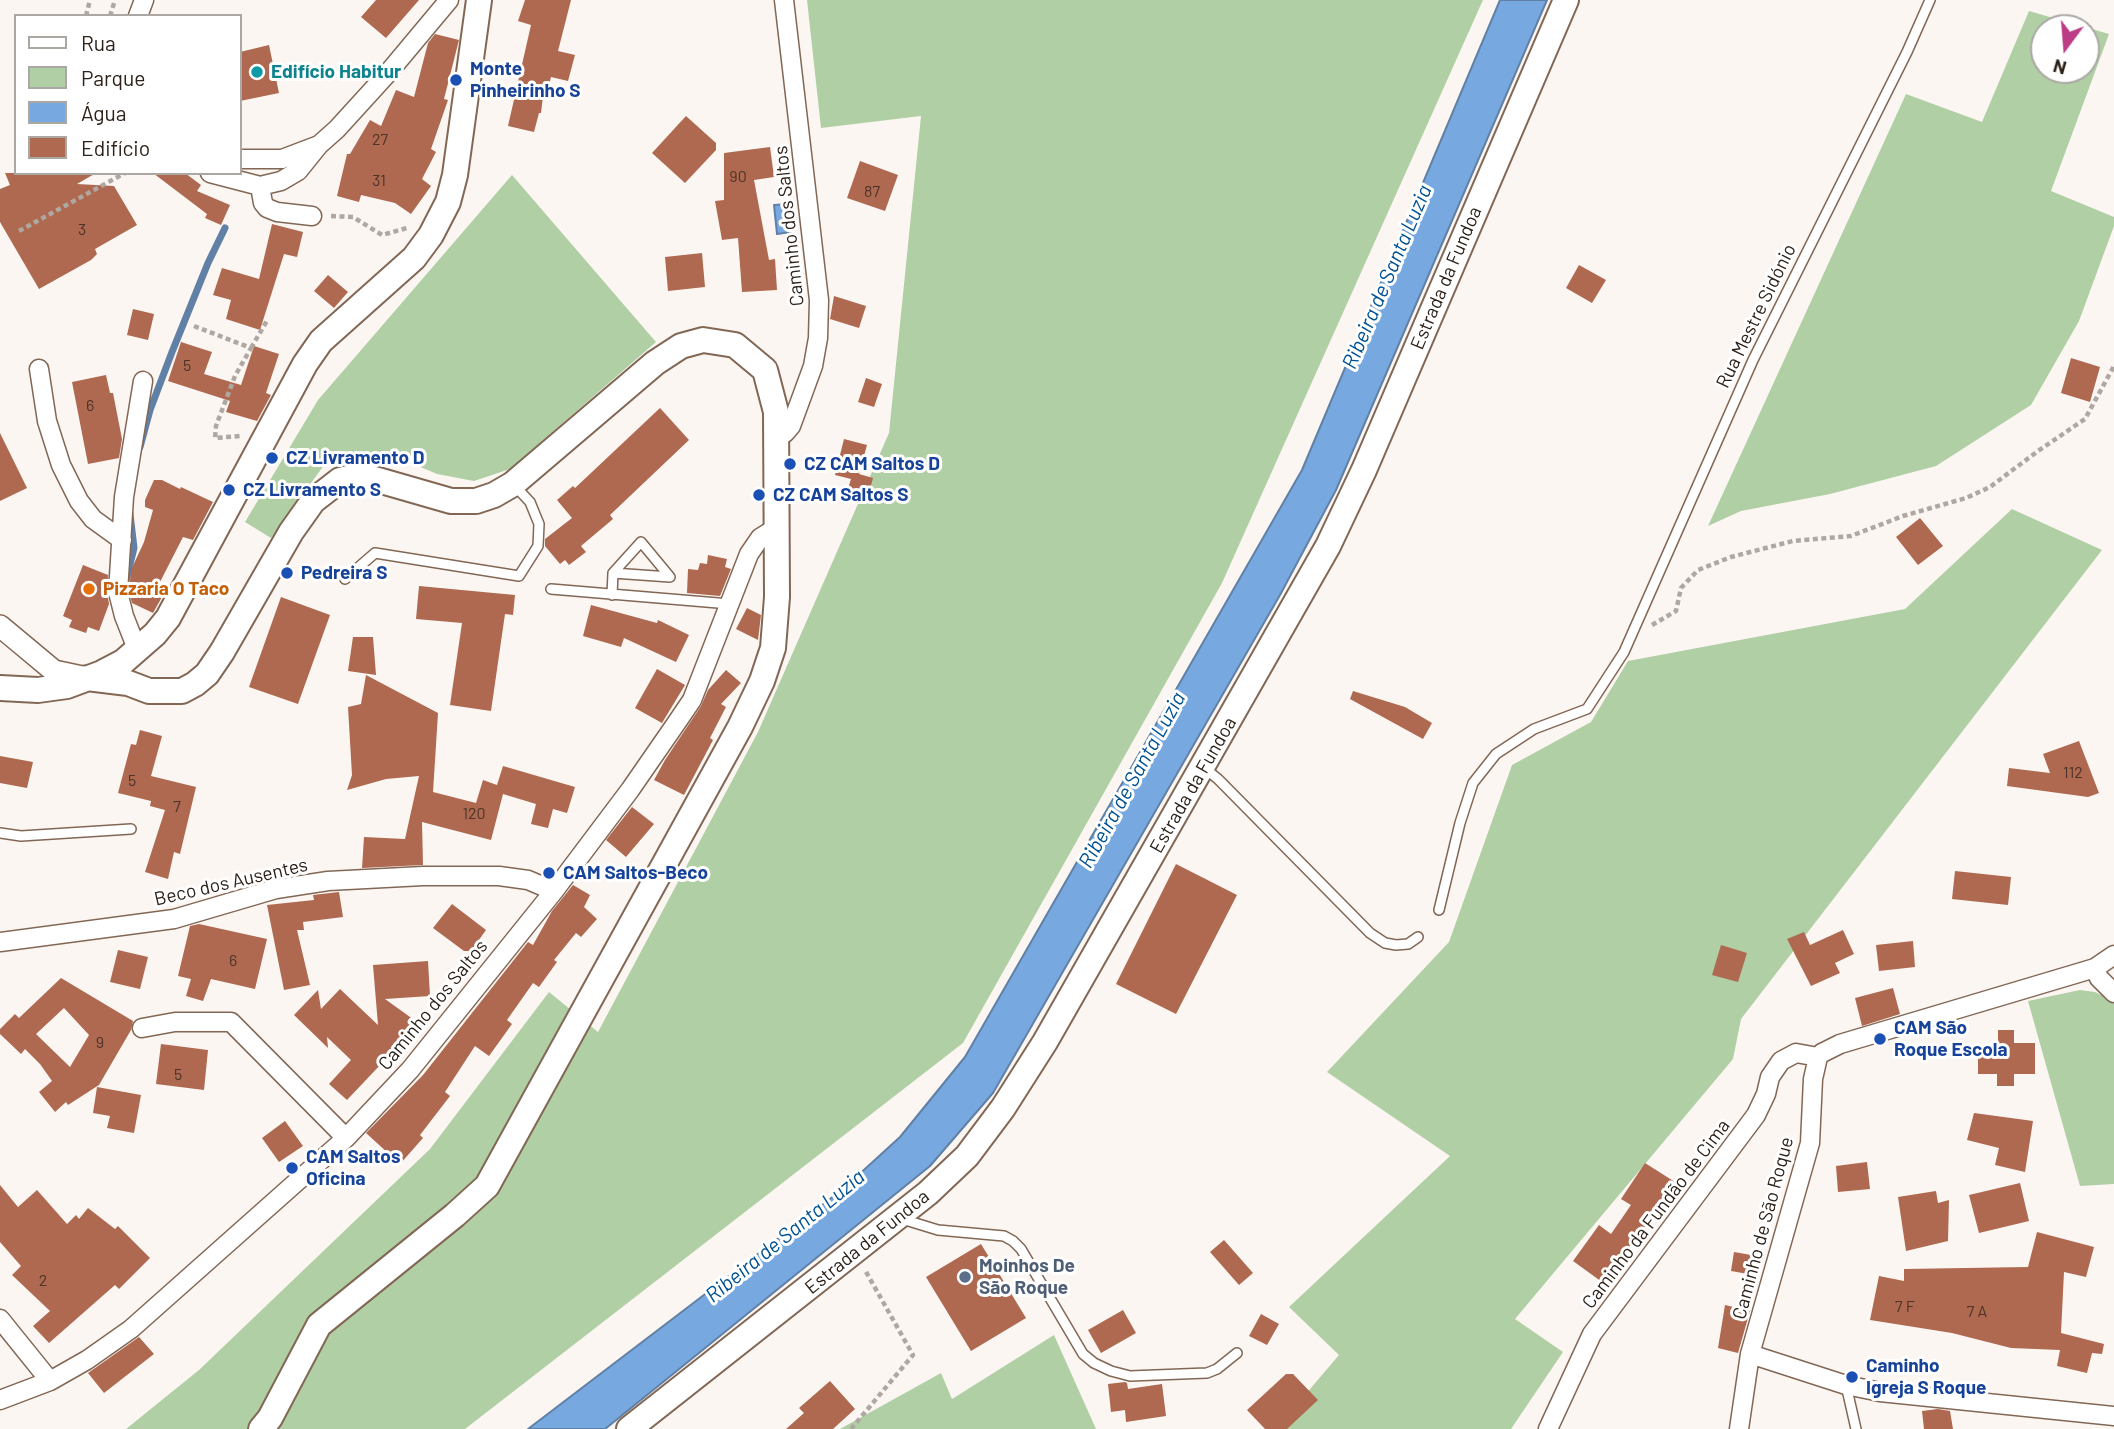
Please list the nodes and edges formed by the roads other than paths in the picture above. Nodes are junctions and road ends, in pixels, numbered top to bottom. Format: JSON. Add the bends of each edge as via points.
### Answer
{"nodes":[{"id":1,"x":449,"y":0,"type":"edge"},
{"id":2,"x":479,"y":0,"type":"edge"},
{"id":3,"x":784,"y":0,"type":"edge"},
{"id":4,"x":1566,"y":0,"type":"edge"},
{"id":5,"x":1930,"y":0,"type":"edge"},
{"id":6,"x":318,"y":145,"type":"junction"},
{"id":7,"x":242,"y":159,"type":"edge"},
{"id":8,"x":217,"y":175,"type":"edge"},
{"id":9,"x":260,"y":186,"type":"junction"},
{"id":10,"x":312,"y":216,"type":"road end"},
{"id":11,"x":39,"y":369,"type":"dead end"},
{"id":12,"x":143,"y":381,"type":"dead end"},
{"id":13,"x":776,"y":436,"type":"junction"},
{"id":14,"x":513,"y":484,"type":"junction"},
{"id":15,"x":776,"y":528,"type":"junction"},
{"id":16,"x":122,"y":540,"type":"junction"},
{"id":17,"x":613,"y":573,"type":"junction"},
{"id":18,"x":345,"y":579,"type":"dead end"},
{"id":19,"x":551,"y":589,"type":"dead end"},
{"id":20,"x":612,"y":595,"type":"junction"},
{"id":21,"x":730,"y":604,"type":"junction"},
{"id":22,"x":0,"y":626,"type":"edge"},
{"id":23,"x":137,"y":649,"type":"junction"},
{"id":24,"x":88,"y":678,"type":"junction"},
{"id":25,"x":0,"y":688,"type":"edge"},
{"id":26,"x":1203,"y":767,"type":"junction"},
{"id":27,"x":131,"y":829,"type":"dead end"},
{"id":28,"x":0,"y":834,"type":"edge"},
{"id":29,"x":554,"y":891,"type":"junction"},
{"id":30,"x":1439,"y":910,"type":"dead end"},
{"id":31,"x":1419,"y":937,"type":"dead end"},
{"id":32,"x":0,"y":942,"type":"edge"},
{"id":33,"x":2114,"y":955,"type":"edge"},
{"id":34,"x":2095,"y":968,"type":"junction"},
{"id":35,"x":2114,"y":993,"type":"edge"},
{"id":36,"x":142,"y":1028,"type":"dead end"},
{"id":37,"x":1818,"y":1057,"type":"junction"},
{"id":38,"x":346,"y":1138,"type":"junction"},
{"id":39,"x":897,"y":1217,"type":"junction"},
{"id":40,"x":0,"y":1319,"type":"edge"},
{"id":41,"x":1237,"y":1353,"type":"dead end"},
{"id":42,"x":1750,"y":1354,"type":"junction"},
{"id":43,"x":50,"y":1381,"type":"junction"},
{"id":44,"x":1846,"y":1385,"type":"junction"},
{"id":45,"x":0,"y":1400,"type":"edge"},
{"id":46,"x":2114,"y":1416,"type":"edge"},
{"id":47,"x":261,"y":1429,"type":"edge"},
{"id":48,"x":629,"y":1429,"type":"edge"},
{"id":49,"x":1549,"y":1429,"type":"edge"},
{"id":50,"x":1739,"y":1429,"type":"edge"},
{"id":51,"x":1856,"y":1429,"type":"edge"}],
"edges":[{"from":1,"to":6,"type":"street","via":[[388,73]]},
{"from":2,"to":23,"type":"main road","via":[[455,175],[448,202],[431,235],[414,258],[321,341],[291,388],[168,618]]},
{"from":3,"to":13,"type":"street","name":"Caminho dos Saltos","via":[[819,313],[814,366],[791,426]]},
{"from":4,"to":26,"type":"main road","name":"Estrada da Fundoa","via":[[1364,470],[1333,535]]},
{"from":5,"to":30,"type":"lane","name":"Rua Mestre Sidónio","via":[[1753,360],[1624,652],[1587,709],[1534,729],[1496,754],[1473,783]]},
{"from":6,"to":7,"type":"street","via":[[282,159]]},
{"from":6,"to":9,"type":"street","via":[[298,171]]},
{"from":8,"to":9,"type":"street"},
{"from":9,"to":10,"type":"street","via":[[267,208]]},
{"from":11,"to":16,"type":"street","via":[[47,421],[61,465],[93,519]]},
{"from":12,"to":16,"type":"street","via":[[124,497]]},
{"from":13,"to":14,"type":"main road","via":[[776,412],[765,370],[735,345],[703,340],[681,346],[655,363]]},
{"from":13,"to":15,"type":"main road"},
{"from":14,"to":18,"type":"lane","via":[[530,502],[539,524],[538,547],[519,576],[375,553]]},
{"from":14,"to":24,"type":"main road","via":[[476,501],[451,501],[385,480],[355,476],[340,480],[306,511],[222,652],[195,684],[182,691],[149,691]]},
{"from":15,"to":21,"type":"street","name":"Caminho dos Saltos","via":[[760,538],[749,554]]},
{"from":15,"to":47,"type":"main road","via":[[773,648],[762,681],[523,1123],[486,1186],[319,1325]]},
{"from":16,"to":23,"type":"street","via":[[118,592]]},
{"from":17,"to":17,"type":"lane","via":[[641,542],[670,577],[659,576]]},
{"from":17,"to":20,"type":"lane"},
{"from":19,"to":20,"type":"lane"},
{"from":20,"to":21,"type":"lane"},
{"from":21,"to":29,"type":"street","name":"Caminho dos Saltos","via":[[692,700]]},
{"from":22,"to":24,"type":"street","via":[[54,671]]},
{"from":23,"to":24,"type":"main road","via":[[123,662]]},
{"from":24,"to":25,"type":"main road","via":[[38,690]]},
{"from":26,"to":31,"type":"lane","via":[[1370,933],[1396,945]]},
{"from":26,"to":39,"type":"main road","name":"Estrada da Fundoa","via":[[1003,1108],[967,1156]]},
{"from":27,"to":28,"type":"lane"},
{"from":29,"to":32,"type":"street","name":"Beco dos Ausentes","via":[[528,880],[499,876],[328,881],[276,889],[174,919]]},
{"from":29,"to":38,"type":"street","name":"Caminho dos Saltos","via":[[410,1070]]},
{"from":33,"to":34,"type":"street"},
{"from":34,"to":35,"type":"street"},
{"from":34,"to":37,"type":"street","via":[[1840,1044]]},
{"from":36,"to":38,"type":"street","via":[[175,1022],[232,1022]]},
{"from":37,"to":42,"type":"street","name":"Caminho de São Roque","via":[[1810,1143]]},
{"from":37,"to":49,"type":"street","name":"Caminho da Fundão de Cima","via":[[1796,1053],[1781,1061],[1750,1124],[1592,1334]]},
{"from":38,"to":43,"type":"street","name":"Caminho dos Saltos","via":[[131,1329]]},
{"from":39,"to":41,"type":"lane","via":[[938,1230],[1004,1236],[1013,1241],[1083,1354],[1111,1371],[1130,1376],[1207,1373]]},
{"from":39,"to":48,"type":"main road","name":"Estrada da Fundoa"},
{"from":40,"to":43,"type":"street"},
{"from":42,"to":44,"type":"street"},
{"from":42,"to":50,"type":"street","name":"Caminho de São Roque"},
{"from":43,"to":45,"type":"street","name":"Caminho dos Saltos"},
{"from":44,"to":46,"type":"street","via":[[1950,1401]]},
{"from":44,"to":51,"type":"lane"}]}
